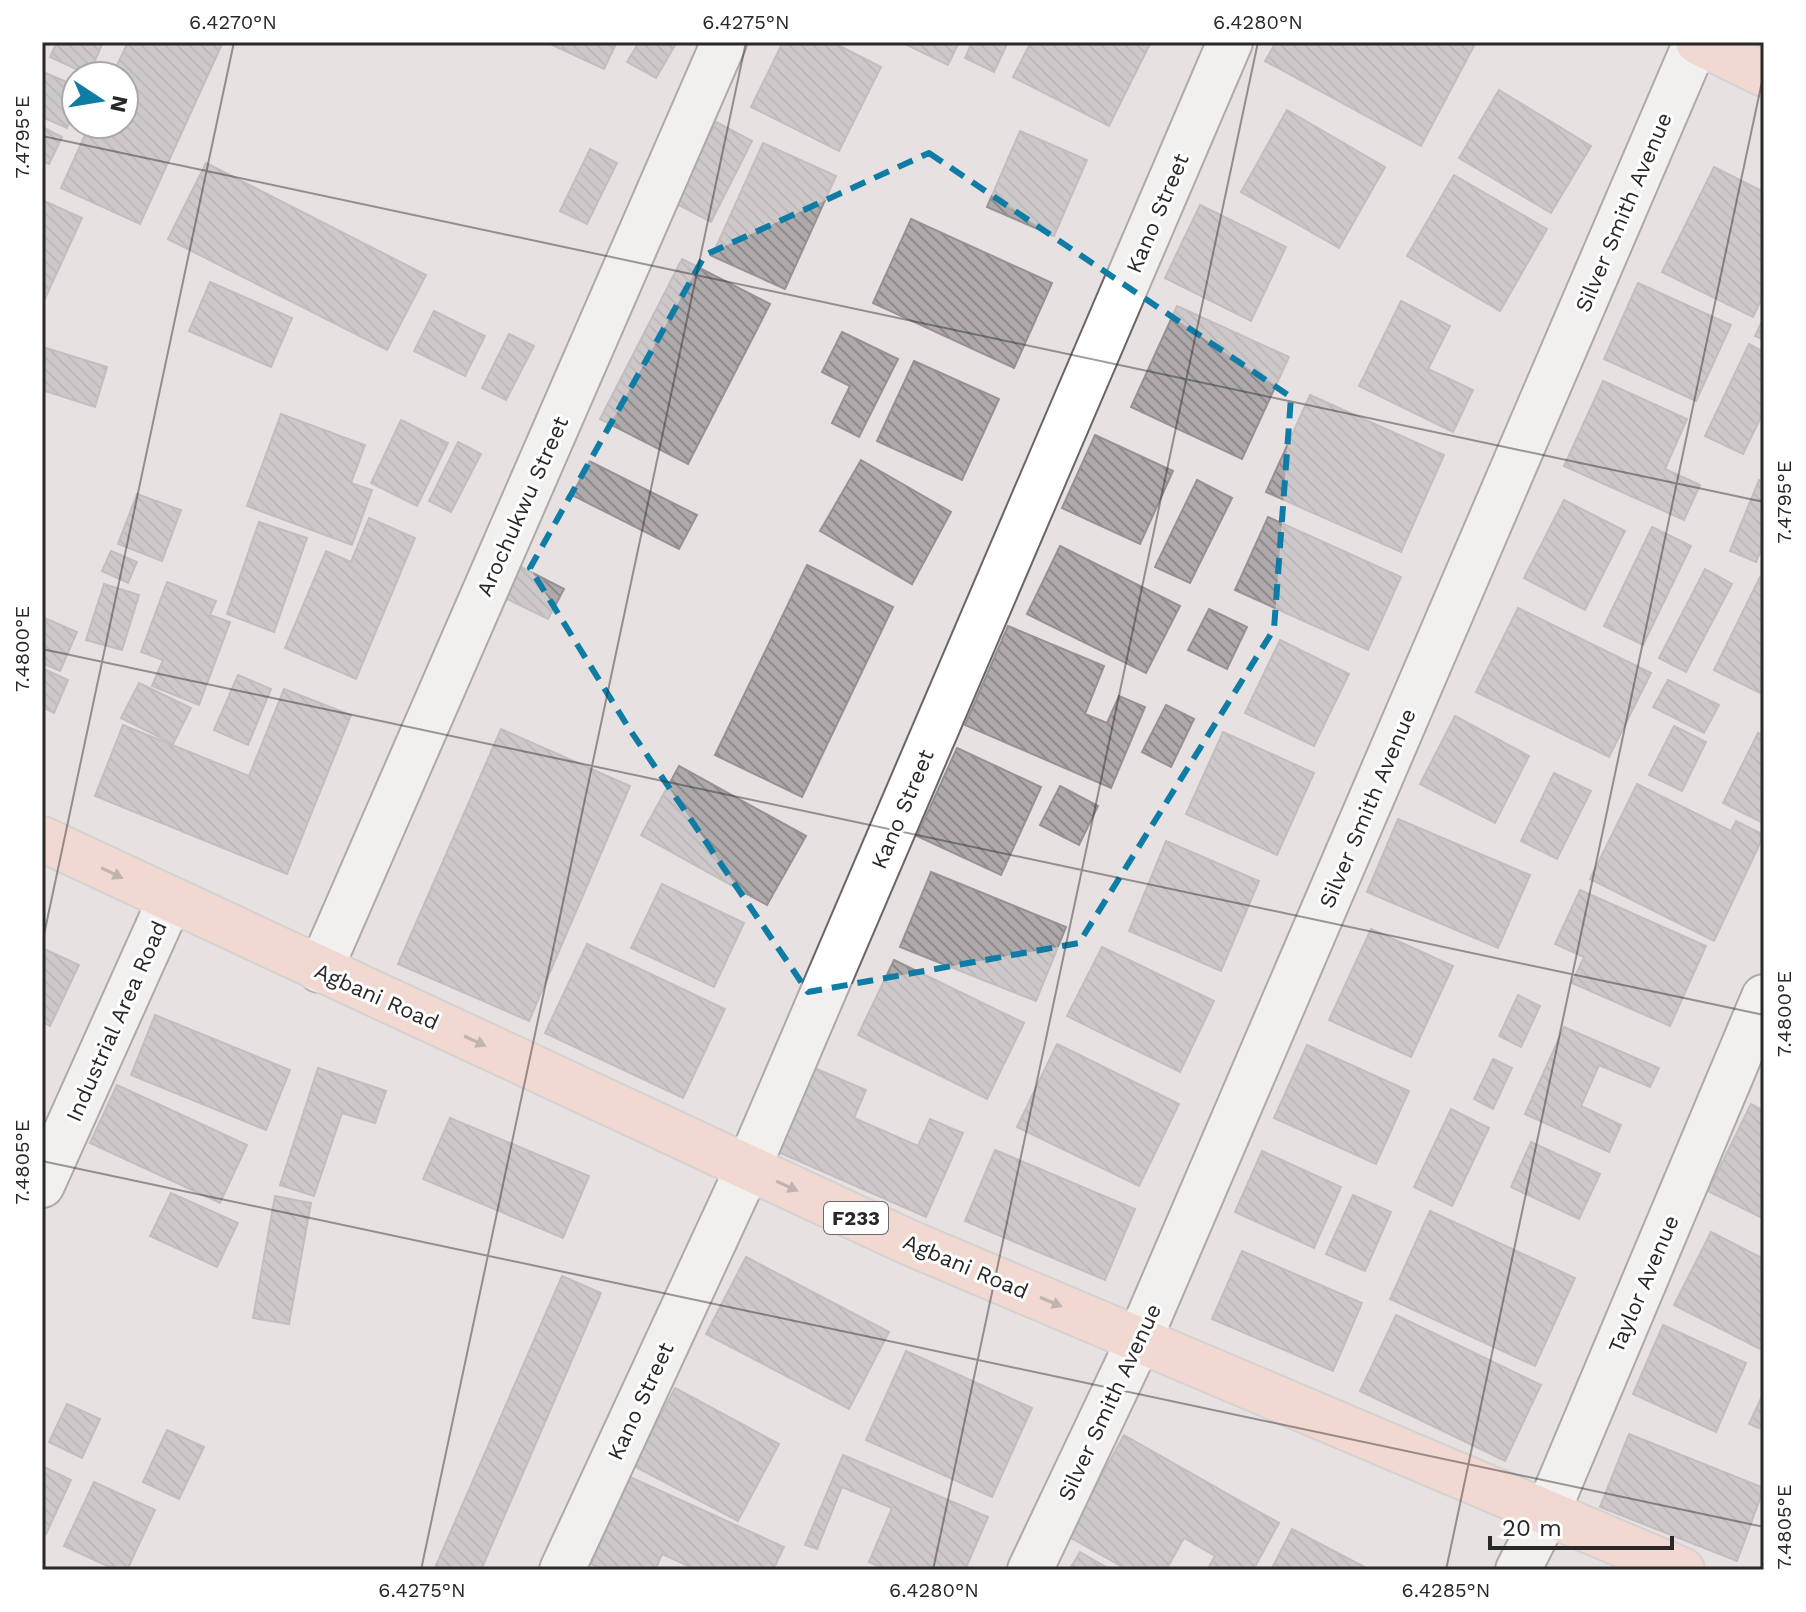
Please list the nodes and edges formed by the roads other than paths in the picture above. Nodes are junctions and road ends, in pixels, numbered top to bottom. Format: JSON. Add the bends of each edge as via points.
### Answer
{"nodes":[{"id":1,"x":724,"y":42,"type":"edge"},
{"id":2,"x":1230,"y":42,"type":"edge"},
{"id":3,"x":1697,"y":42,"type":"edge"},
{"id":4,"x":1764,"y":74,"type":"edge"},
{"id":5,"x":42,"y":839,"type":"edge"},
{"id":6,"x":170,"y":900,"type":"junction"},
{"id":7,"x":320,"y":970,"type":"junction"},
{"id":8,"x":1764,"y":997,"type":"edge"},
{"id":9,"x":748,"y":1168,"type":"junction"},
{"id":10,"x":42,"y":1185,"type":"edge"},
{"id":11,"x":1139,"y":1340,"type":"junction"},
{"id":12,"x":1547,"y":1513,"type":"junction"},
{"id":13,"x":562,"y":1570,"type":"edge"},
{"id":14,"x":1030,"y":1570,"type":"edge"},
{"id":15,"x":1518,"y":1570,"type":"edge"},
{"id":16,"x":1682,"y":1570,"type":"edge"}],
"edges":[{"from":1,"to":7,"type":"street","name":"Arochukwu Street"},
{"from":2,"to":9,"type":"street","name":"Kano Street"},
{"from":3,"to":4,"type":"main road"},
{"from":3,"to":11,"type":"street","name":"Silver Smith Avenue"},
{"from":5,"to":6,"type":"main road","name":"Agbani Road","number":"F233","one_way":true},
{"from":6,"to":7,"type":"main road","name":"Agbani Road","number":"F233"},
{"from":6,"to":10,"type":"street","name":"Industrial Area Road"},
{"from":7,"to":9,"type":"main road","name":"Agbani Road","number":"F233","one_way":true},
{"from":8,"to":12,"type":"street","name":"Taylor Avenue"},
{"from":9,"to":11,"type":"main road","name":"Agbani Road","number":"F233","one_way":true},
{"from":9,"to":13,"type":"street","name":"Kano Street"},
{"from":11,"to":12,"type":"main road","name":"Agbani Road","number":"F233"},
{"from":11,"to":14,"type":"street","name":"Silver Smith Avenue"},
{"from":12,"to":15,"type":"street","name":"Taylor Avenue"},
{"from":12,"to":16,"type":"main road","name":"Agbani Road","number":"F233"}]}
